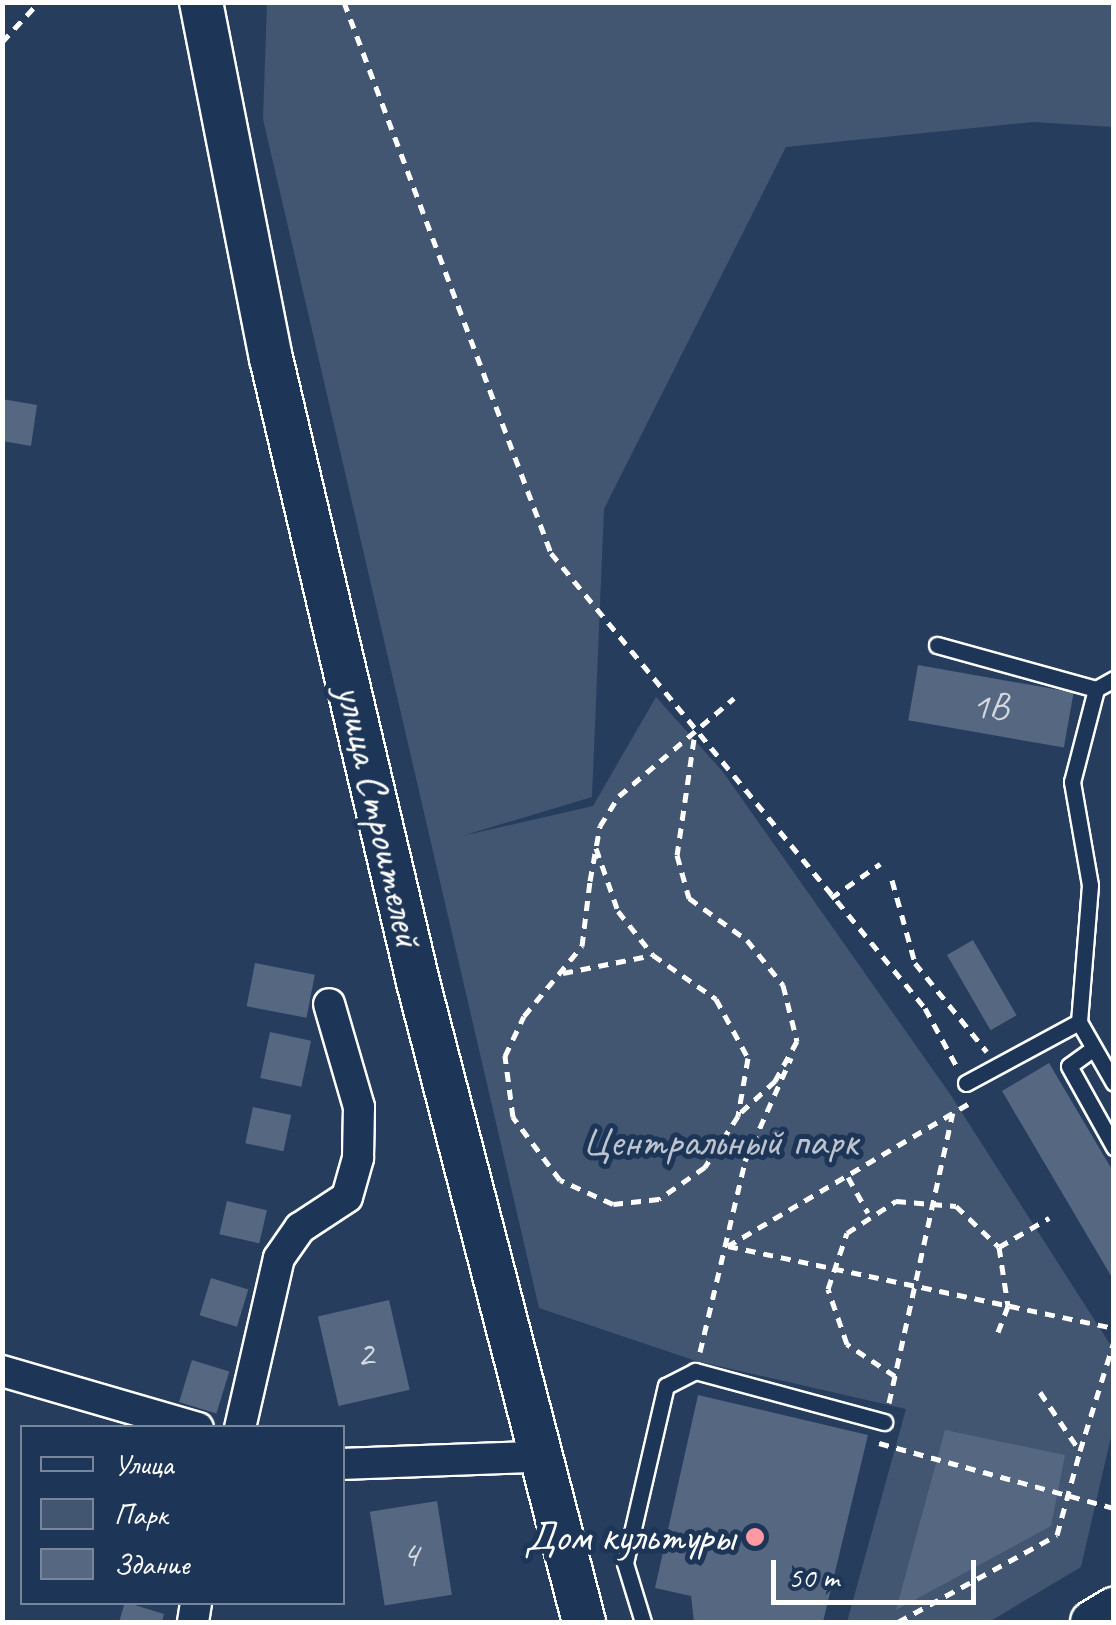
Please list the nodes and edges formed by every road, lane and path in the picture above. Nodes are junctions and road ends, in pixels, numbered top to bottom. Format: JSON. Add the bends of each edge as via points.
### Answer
{"nodes":[{"id":1,"x":39,"y":2,"type":"edge"},
{"id":2,"x":201,"y":2,"type":"edge"},
{"id":3,"x":344,"y":2,"type":"edge"},
{"id":4,"x":2,"y":42,"type":"edge"},
{"id":5,"x":936,"y":645,"type":"dead end"},
{"id":6,"x":1114,"y":680,"type":"edge"},
{"id":7,"x":1096,"y":689,"type":"junction"},
{"id":8,"x":734,"y":698,"type":"dead end"},
{"id":9,"x":702,"y":731,"type":"junction"},
{"id":10,"x":694,"y":739,"type":"junction"},
{"id":11,"x":596,"y":848,"type":"junction"},
{"id":12,"x":880,"y":864,"type":"dead end"},
{"id":13,"x":892,"y":880,"type":"dead end"},
{"id":14,"x":831,"y":898,"type":"junction"},
{"id":15,"x":653,"y":955,"type":"junction"},
{"id":16,"x":560,"y":974,"type":"junction"},
{"id":17,"x":329,"y":1004,"type":"dead end"},
{"id":18,"x":1079,"y":1022,"type":"junction"},
{"id":19,"x":797,"y":1042,"type":"junction"},
{"id":20,"x":1091,"y":1050,"type":"junction"},
{"id":21,"x":996,"y":1067,"type":"junction"},
{"id":22,"x":966,"y":1083,"type":"joint"},
{"id":23,"x":1114,"y":1083,"type":"edge"},
{"id":24,"x":976,"y":1100,"type":"dead end"},
{"id":25,"x":953,"y":1113,"type":"junction"},
{"id":26,"x":738,"y":1116,"type":"junction"},
{"id":27,"x":1114,"y":1147,"type":"edge"},
{"id":28,"x":847,"y":1176,"type":"junction"},
{"id":29,"x":936,"y":1201,"type":"junction"},
{"id":30,"x":868,"y":1213,"type":"junction"},
{"id":31,"x":1049,"y":1218,"type":"dead end"},
{"id":32,"x":728,"y":1246,"type":"junction"},
{"id":33,"x":999,"y":1247,"type":"junction"},
{"id":34,"x":832,"y":1268,"type":"junction"},
{"id":35,"x":920,"y":1287,"type":"junction"},
{"id":36,"x":1008,"y":1306,"type":"junction"},
{"id":37,"x":1114,"y":1328,"type":"edge"},
{"id":38,"x":997,"y":1335,"type":"dead end"},
{"id":39,"x":1114,"y":1341,"type":"edge"},
{"id":40,"x":695,"y":1371,"type":"junction"},
{"id":41,"x":2,"y":1372,"type":"edge"},
{"id":42,"x":895,"y":1376,"type":"junction"},
{"id":43,"x":1040,"y":1392,"type":"dead end"},
{"id":44,"x":884,"y":1422,"type":"junction"},
{"id":45,"x":188,"y":1425,"type":"edge"},
{"id":46,"x":241,"y":1425,"type":"edge"},
{"id":47,"x":1080,"y":1451,"type":"junction"},
{"id":48,"x":536,"y":1457,"type":"junction"},
{"id":49,"x":345,"y":1464,"type":"edge"},
{"id":50,"x":1072,"y":1492,"type":"junction"},
{"id":51,"x":1114,"y":1508,"type":"edge"},
{"id":52,"x":1114,"y":1610,"type":"edge"},
{"id":53,"x":584,"y":1622,"type":"edge"},
{"id":54,"x":643,"y":1622,"type":"edge"},
{"id":55,"x":898,"y":1622,"type":"edge"},
{"id":56,"x":1092,"y":1622,"type":"edge"}],
"edges":[{"from":1,"to":4,"type":"path"},
{"from":2,"to":48,"type":"main road","name":"улица Строителей","via":[[276,377]]},
{"from":3,"to":9,"type":"path","via":[[551,553]]},
{"from":5,"to":7,"type":"lane"},
{"from":6,"to":7,"type":"lane"},
{"from":7,"to":18,"type":"lane","via":[[1072,782],[1090,885]]},
{"from":8,"to":9,"type":"path"},
{"from":9,"to":10,"type":"path"},
{"from":9,"to":14,"type":"path"},
{"from":10,"to":11,"type":"path","via":[[652,761],[619,796]]},
{"from":10,"to":19,"type":"path","via":[[677,854],[690,898],[747,940],[782,985]]},
{"from":11,"to":15,"type":"path","via":[[618,912]]},
{"from":11,"to":16,"type":"path","via":[[582,946]]},
{"from":12,"to":14,"type":"path"},
{"from":13,"to":21,"type":"path","via":[[916,963]]},
{"from":14,"to":22,"type":"path","via":[[925,1008]]},
{"from":15,"to":16,"type":"path"},
{"from":15,"to":26,"type":"path","via":[[716,999],[748,1058]]},
{"from":16,"to":26,"type":"path","via":[[506,1056],[513,1117],[560,1180],[613,1204],[659,1199],[705,1167]]},
{"from":17,"to":46,"type":"street","via":[[359,1107],[358,1158],[347,1196],[300,1228],[279,1258]]},
{"from":18,"to":20,"type":"lane"},
{"from":18,"to":21,"type":"lane"},
{"from":19,"to":26,"type":"path","via":[[775,1081]]},
{"from":19,"to":32,"type":"path","via":[[745,1161]]},
{"from":20,"to":23,"type":"lane"},
{"from":20,"to":27,"type":"lane","via":[[1070,1066]]},
{"from":21,"to":22,"type":"lane"},
{"from":24,"to":25,"type":"path"},
{"from":25,"to":28,"type":"path"},
{"from":25,"to":29,"type":"path"},
{"from":28,"to":30,"type":"path"},
{"from":28,"to":32,"type":"path"},
{"from":29,"to":30,"type":"path","via":[[896,1201]]},
{"from":29,"to":33,"type":"path","via":[[981,1223]]},
{"from":29,"to":35,"type":"path"},
{"from":30,"to":34,"type":"path"},
{"from":31,"to":33,"type":"path"},
{"from":32,"to":34,"type":"path"},
{"from":32,"to":40,"type":"path"},
{"from":33,"to":36,"type":"path"},
{"from":34,"to":35,"type":"path"},
{"from":34,"to":42,"type":"path","via":[[833,1318],[846,1344]]},
{"from":35,"to":36,"type":"path"},
{"from":35,"to":42,"type":"path"},
{"from":36,"to":37,"type":"path"},
{"from":36,"to":38,"type":"path"},
{"from":39,"to":47,"type":"path"},
{"from":40,"to":44,"type":"lane"},
{"from":40,"to":54,"type":"lane","via":[[666,1386],[625,1563]]},
{"from":41,"to":45,"type":"street"},
{"from":42,"to":44,"type":"path"},
{"from":43,"to":47,"type":"path"},
{"from":44,"to":50,"type":"path","via":[[879,1445]]},
{"from":47,"to":50,"type":"path"},
{"from":48,"to":49,"type":"street"},
{"from":48,"to":53,"type":"main road","name":"улица Строителей"},
{"from":50,"to":51,"type":"path"},
{"from":50,"to":55,"type":"path","via":[[1057,1534]]},
{"from":52,"to":56,"type":"main road"}]}
